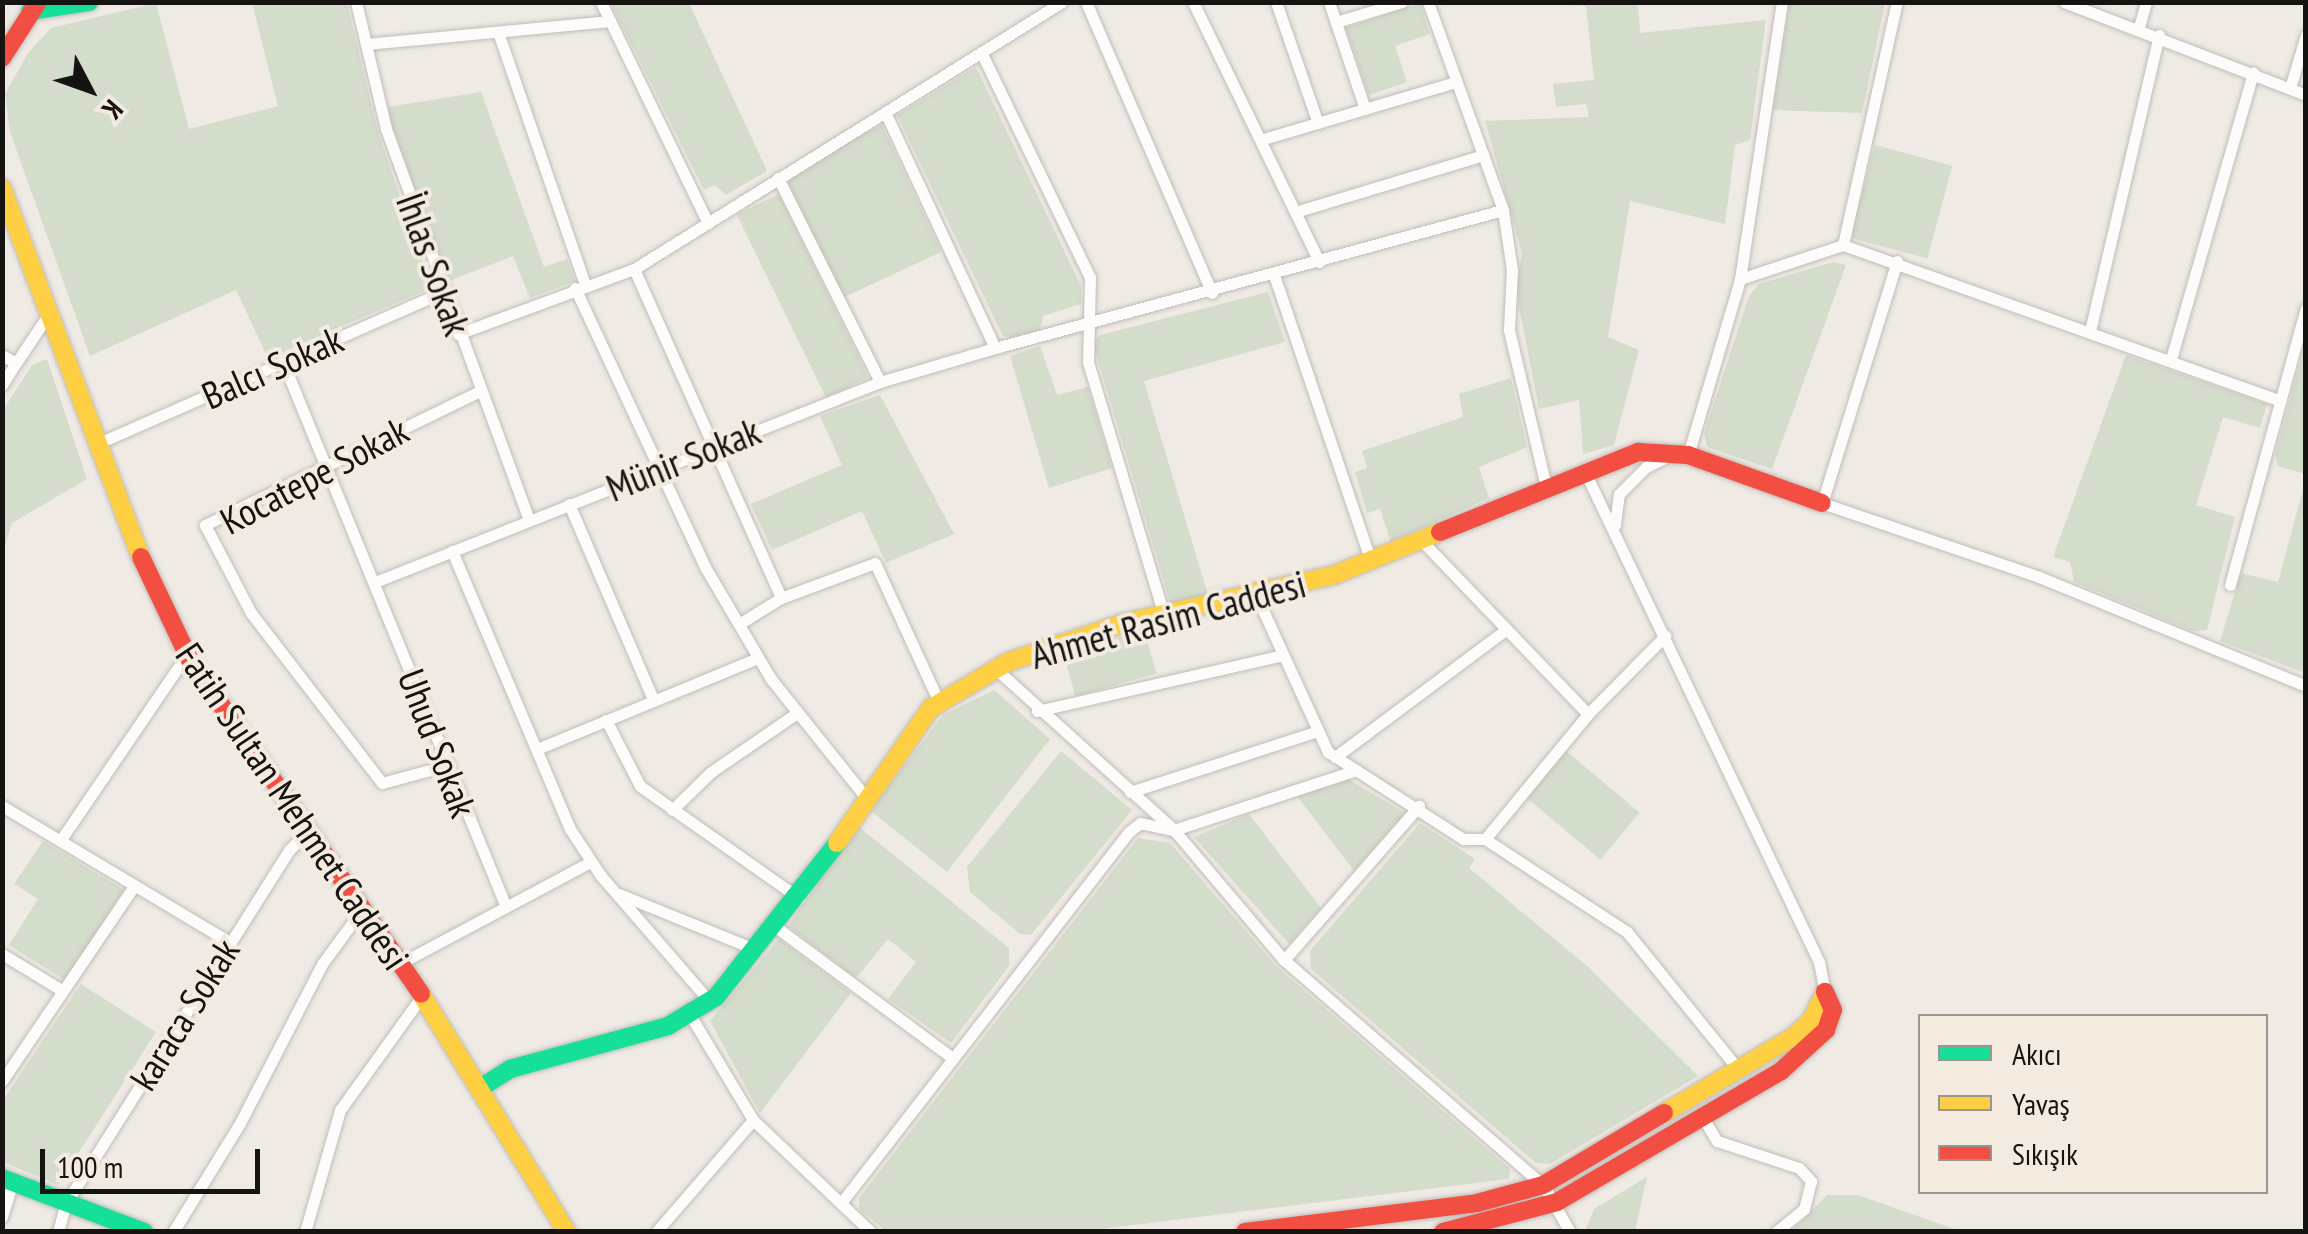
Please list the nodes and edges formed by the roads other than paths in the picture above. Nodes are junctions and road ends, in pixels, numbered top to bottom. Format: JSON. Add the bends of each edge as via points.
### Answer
{"nodes":[{"id":1,"x":89,"y":2,"type":"edge"},
{"id":2,"x":356,"y":2,"type":"edge"},
{"id":3,"x":601,"y":2,"type":"edge"},
{"id":4,"x":1062,"y":2,"type":"edge"},
{"id":5,"x":1086,"y":2,"type":"edge"},
{"id":6,"x":1194,"y":2,"type":"edge"},
{"id":7,"x":1276,"y":2,"type":"edge"},
{"id":8,"x":1329,"y":2,"type":"edge"},
{"id":9,"x":1402,"y":2,"type":"edge"},
{"id":10,"x":1428,"y":2,"type":"edge"},
{"id":11,"x":1782,"y":2,"type":"edge"},
{"id":12,"x":1897,"y":2,"type":"edge"},
{"id":13,"x":2064,"y":2,"type":"edge"},
{"id":14,"x":2146,"y":2,"type":"edge"},
{"id":15,"x":34,"y":7,"type":"edge"},
{"id":16,"x":610,"y":21,"type":"junction"},
{"id":17,"x":1336,"y":22,"type":"junction"},
{"id":18,"x":2140,"y":27,"type":"junction"},
{"id":19,"x":2,"y":30,"type":"edge"},
{"id":20,"x":498,"y":32,"type":"junction"},
{"id":21,"x":2159,"y":35,"type":"junction"},
{"id":22,"x":2306,"y":35,"type":"edge"},
{"id":23,"x":366,"y":44,"type":"junction"},
{"id":24,"x":981,"y":52,"type":"junction"},
{"id":25,"x":2,"y":58,"type":"edge"},
{"id":26,"x":2253,"y":73,"type":"junction"},
{"id":27,"x":1456,"y":82,"type":"junction"},
{"id":28,"x":2290,"y":88,"type":"junction"},
{"id":29,"x":2306,"y":95,"type":"edge"},
{"id":30,"x":1365,"y":109,"type":"junction"},
{"id":31,"x":885,"y":112,"type":"junction"},
{"id":32,"x":1318,"y":123,"type":"junction"},
{"id":33,"x":1260,"y":140,"type":"junction"},
{"id":34,"x":1484,"y":156,"type":"junction"},
{"id":35,"x":778,"y":178,"type":"junction"},
{"id":36,"x":3,"y":189,"type":"edge"},
{"id":37,"x":1502,"y":210,"type":"junction"},
{"id":38,"x":1295,"y":212,"type":"junction"},
{"id":39,"x":708,"y":222,"type":"junction"},
{"id":40,"x":1843,"y":244,"type":"junction"},
{"id":41,"x":1898,"y":261,"type":"junction"},
{"id":42,"x":1319,"y":262,"type":"junction"},
{"id":43,"x":634,"y":269,"type":"junction"},
{"id":44,"x":1274,"y":275,"type":"junction"},
{"id":45,"x":1740,"y":279,"type":"junction"},
{"id":46,"x":580,"y":286,"type":"junction"},
{"id":47,"x":442,"y":292,"type":"junction"},
{"id":48,"x":1212,"y":293,"type":"junction"},
{"id":49,"x":2306,"y":308,"type":"edge"},
{"id":50,"x":50,"y":312,"type":"junction"},
{"id":51,"x":1088,"y":328,"type":"junction"},
{"id":52,"x":2090,"y":331,"type":"junction"},
{"id":53,"x":458,"y":334,"type":"junction"},
{"id":54,"x":995,"y":348,"type":"junction"},
{"id":55,"x":2,"y":354,"type":"edge"},
{"id":56,"x":2171,"y":358,"type":"junction"},
{"id":57,"x":283,"y":362,"type":"junction"},
{"id":58,"x":16,"y":363,"type":"junction"},
{"id":59,"x":880,"y":382,"type":"junction"},
{"id":60,"x":2,"y":385,"type":"edge"},
{"id":61,"x":480,"y":391,"type":"junction"},
{"id":62,"x":2280,"y":401,"type":"junction"},
{"id":63,"x":101,"y":442,"type":"junction"},
{"id":64,"x":711,"y":448,"type":"junction"},
{"id":65,"x":1681,"y":454,"type":"junction"},
{"id":66,"x":327,"y":466,"type":"junction"},
{"id":67,"x":659,"y":468,"type":"junction"},
{"id":68,"x":1584,"y":470,"type":"junction"},
{"id":69,"x":1546,"y":487,"type":"junction"},
{"id":70,"x":1822,"y":503,"type":"junction"},
{"id":71,"x":569,"y":504,"type":"junction"},
{"id":72,"x":529,"y":520,"type":"junction"},
{"id":73,"x":1614,"y":525,"type":"junction"},
{"id":74,"x":1420,"y":540,"type":"junction"},
{"id":75,"x":452,"y":551,"type":"junction"},
{"id":76,"x":1372,"y":561,"type":"junction"},
{"id":77,"x":374,"y":582,"type":"junction"},
{"id":78,"x":2230,"y":585,"type":"dead end"},
{"id":79,"x":1256,"y":595,"type":"junction"},
{"id":80,"x":781,"y":598,"type":"junction"},
{"id":81,"x":1164,"y":616,"type":"junction"},
{"id":82,"x":739,"y":624,"type":"junction"},
{"id":83,"x":1507,"y":630,"type":"junction"},
{"id":84,"x":1666,"y":636,"type":"junction"},
{"id":85,"x":187,"y":654,"type":"junction"},
{"id":86,"x":1282,"y":655,"type":"junction"},
{"id":87,"x":758,"y":658,"type":"junction"},
{"id":88,"x":996,"y":668,"type":"junction"},
{"id":89,"x":2306,"y":686,"type":"edge"},
{"id":90,"x":653,"y":699,"type":"junction"},
{"id":91,"x":939,"y":702,"type":"junction"},
{"id":92,"x":1037,"y":712,"type":"junction"},
{"id":93,"x":797,"y":713,"type":"junction"},
{"id":94,"x":1588,"y":714,"type":"junction"},
{"id":95,"x":606,"y":720,"type":"junction"},
{"id":96,"x":1318,"y":732,"type":"junction"},
{"id":97,"x":536,"y":749,"type":"junction"},
{"id":98,"x":1336,"y":757,"type":"junction"},
{"id":99,"x":445,"y":766,"type":"junction"},
{"id":100,"x":1356,"y":770,"type":"junction"},
{"id":101,"x":1130,"y":792,"type":"junction"},
{"id":102,"x":867,"y":799,"type":"junction"},
{"id":103,"x":2,"y":806,"type":"edge"},
{"id":104,"x":1419,"y":806,"type":"junction"},
{"id":105,"x":672,"y":810,"type":"junction"},
{"id":106,"x":1174,"y":830,"type":"junction"},
{"id":107,"x":308,"y":831,"type":"junction"},
{"id":108,"x":1486,"y":839,"type":"junction"},
{"id":109,"x":60,"y":841,"type":"junction"},
{"id":110,"x":590,"y":862,"type":"junction"},
{"id":111,"x":134,"y":886,"type":"junction"},
{"id":112,"x":615,"y":892,"type":"junction"},
{"id":113,"x":799,"y":898,"type":"junction"},
{"id":114,"x":504,"y":902,"type":"junction"},
{"id":115,"x":361,"y":911,"type":"junction"},
{"id":116,"x":776,"y":927,"type":"junction"},
{"id":117,"x":229,"y":942,"type":"junction"},
{"id":118,"x":758,"y":950,"type":"junction"},
{"id":119,"x":2,"y":954,"type":"edge"},
{"id":120,"x":1284,"y":960,"type":"junction"},
{"id":121,"x":400,"y":964,"type":"junction"},
{"id":122,"x":63,"y":991,"type":"junction"},
{"id":123,"x":1826,"y":992,"type":"junction"},
{"id":124,"x":422,"y":996,"type":"junction"},
{"id":125,"x":710,"y":1002,"type":"junction"},
{"id":126,"x":690,"y":1015,"type":"junction"},
{"id":127,"x":950,"y":1057,"type":"junction"},
{"id":128,"x":1738,"y":1069,"type":"junction"},
{"id":129,"x":2,"y":1081,"type":"edge"},
{"id":130,"x":480,"y":1088,"type":"junction"},
{"id":131,"x":1704,"y":1118,"type":"junction"},
{"id":132,"x":753,"y":1120,"type":"junction"},
{"id":133,"x":8,"y":1180,"type":"edge"},
{"id":134,"x":1544,"y":1185,"type":"junction"},
{"id":135,"x":66,"y":1202,"type":"junction"},
{"id":136,"x":1557,"y":1202,"type":"junction"},
{"id":137,"x":841,"y":1203,"type":"junction"},
{"id":138,"x":2,"y":1217,"type":"edge"},
{"id":139,"x":58,"y":1232,"type":"edge"},
{"id":140,"x":144,"y":1232,"type":"edge"},
{"id":141,"x":173,"y":1232,"type":"edge"},
{"id":142,"x":305,"y":1232,"type":"edge"},
{"id":143,"x":567,"y":1232,"type":"edge"},
{"id":144,"x":656,"y":1232,"type":"edge"},
{"id":145,"x":871,"y":1232,"type":"edge"},
{"id":146,"x":1245,"y":1232,"type":"edge"},
{"id":147,"x":1444,"y":1232,"type":"edge"},
{"id":148,"x":1570,"y":1232,"type":"edge"},
{"id":149,"x":1776,"y":1232,"type":"edge"}],
"edges":[{"from":1,"to":15,"type":"street"},
{"from":2,"to":23,"type":"street","name":"İhlas Sokak"},
{"from":3,"to":16,"type":"street"},
{"from":4,"to":24,"type":"street"},
{"from":5,"to":48,"type":"street"},
{"from":6,"to":33,"type":"street"},
{"from":7,"to":32,"type":"street"},
{"from":8,"to":17,"type":"street"},
{"from":9,"to":17,"type":"street"},
{"from":10,"to":27,"type":"street"},
{"from":11,"to":45,"type":"street"},
{"from":12,"to":40,"type":"street"},
{"from":13,"to":18,"type":"street"},
{"from":14,"to":18,"type":"street"},
{"from":15,"to":19,"type":"street"},
{"from":15,"to":25,"type":"street"},
{"from":16,"to":20,"type":"street"},
{"from":16,"to":39,"type":"street"},
{"from":17,"to":30,"type":"street"},
{"from":18,"to":21,"type":"street"},
{"from":20,"to":23,"type":"street"},
{"from":20,"to":46,"type":"street"},
{"from":21,"to":26,"type":"street"},
{"from":21,"to":52,"type":"street"},
{"from":22,"to":28,"type":"street"},
{"from":23,"to":47,"type":"street","name":"İhlas Sokak","via":[[386,128]]},
{"from":24,"to":31,"type":"street"},
{"from":24,"to":51,"type":"street","via":[[1090,278]]},
{"from":26,"to":28,"type":"street"},
{"from":26,"to":56,"type":"street"},
{"from":27,"to":30,"type":"street"},
{"from":27,"to":34,"type":"street"},
{"from":28,"to":29,"type":"street"},
{"from":30,"to":32,"type":"street"},
{"from":31,"to":35,"type":"street"},
{"from":31,"to":54,"type":"street"},
{"from":32,"to":33,"type":"street"},
{"from":33,"to":38,"type":"street"},
{"from":34,"to":37,"type":"street"},
{"from":34,"to":38,"type":"street"},
{"from":35,"to":39,"type":"street"},
{"from":35,"to":59,"type":"street"},
{"from":36,"to":50,"type":"street","name":"Fatih Sultan Mehmet Caddesi"},
{"from":37,"to":42,"type":"street","name":"Münir Sokak"},
{"from":37,"to":69,"type":"street","via":[[1512,270],[1510,330]]},
{"from":38,"to":42,"type":"street"},
{"from":39,"to":43,"type":"street"},
{"from":40,"to":41,"type":"street"},
{"from":40,"to":45,"type":"street"},
{"from":41,"to":52,"type":"street"},
{"from":41,"to":70,"type":"street"},
{"from":42,"to":44,"type":"street","name":"Münir Sokak"},
{"from":43,"to":46,"type":"street"},
{"from":43,"to":64,"type":"street"},
{"from":44,"to":48,"type":"street","name":"Münir Sokak"},
{"from":44,"to":76,"type":"street"},
{"from":45,"to":65,"type":"street"},
{"from":46,"to":53,"type":"street"},
{"from":46,"to":67,"type":"street"},
{"from":47,"to":53,"type":"street","name":"İhlas Sokak"},
{"from":47,"to":57,"type":"street","name":"Balcı Sokak"},
{"from":48,"to":51,"type":"street","name":"Münir Sokak"},
{"from":49,"to":62,"type":"street"},
{"from":50,"to":58,"type":"street"},
{"from":50,"to":63,"type":"street","name":"Fatih Sultan Mehmet Caddesi"},
{"from":51,"to":54,"type":"street","name":"Münir Sokak"},
{"from":51,"to":81,"type":"street","via":[[1088,362]]},
{"from":52,"to":56,"type":"street"},
{"from":53,"to":61,"type":"street","name":"İhlas Sokak"},
{"from":54,"to":59,"type":"street","name":"Münir Sokak"},
{"from":55,"to":58,"type":"street"},
{"from":56,"to":62,"type":"street"},
{"from":57,"to":63,"type":"street","name":"Balcı Sokak"},
{"from":57,"to":66,"type":"street"},
{"from":58,"to":60,"type":"street"},
{"from":59,"to":64,"type":"street","name":"Münir Sokak"},
{"from":61,"to":66,"type":"street","name":"Kocatepe Sokak"},
{"from":61,"to":72,"type":"street","name":"İhlas Sokak"},
{"from":62,"to":78,"type":"street"},
{"from":63,"to":85,"type":"street","name":"Fatih Sultan Mehmet Caddesi","via":[[140,554]]},
{"from":64,"to":67,"type":"street","name":"Münir Sokak"},
{"from":64,"to":80,"type":"street"},
{"from":65,"to":68,"type":"street","name":"Ahmet Rasim Caddesi","via":[[1638,452]]},
{"from":65,"to":70,"type":"street","name":"Ahmet Rasim Caddesi"},
{"from":65,"to":73,"type":"street","via":[[1646,466],[1619,494]]},
{"from":66,"to":77,"type":"street"},
{"from":66,"to":99,"type":"street","name":"Kocatepe Sokak","via":[[206,524],[251,613],[382,783]]},
{"from":67,"to":71,"type":"street","name":"Münir Sokak"},
{"from":67,"to":82,"type":"street"},
{"from":68,"to":69,"type":"street","name":"Ahmet Rasim Caddesi"},
{"from":68,"to":73,"type":"street"},
{"from":69,"to":74,"type":"street","name":"Ahmet Rasim Caddesi"},
{"from":70,"to":89,"type":"street","via":[[2039,576]]},
{"from":71,"to":72,"type":"street","name":"Münir Sokak"},
{"from":71,"to":90,"type":"street"},
{"from":72,"to":75,"type":"street","name":"Münir Sokak"},
{"from":73,"to":84,"type":"street"},
{"from":74,"to":76,"type":"street","name":"Ahmet Rasim Caddesi"},
{"from":74,"to":83,"type":"street"},
{"from":75,"to":77,"type":"street","name":"Münir Sokak"},
{"from":75,"to":97,"type":"street"},
{"from":76,"to":79,"type":"street","name":"Ahmet Rasim Caddesi"},
{"from":77,"to":99,"type":"street","name":"Uhud Sokak"},
{"from":79,"to":81,"type":"street","name":"Ahmet Rasim Caddesi"},
{"from":79,"to":86,"type":"street"},
{"from":80,"to":82,"type":"street"},
{"from":80,"to":91,"type":"street","via":[[875,563]]},
{"from":81,"to":88,"type":"street","name":"Ahmet Rasim Caddesi","via":[[1067,640]]},
{"from":82,"to":87,"type":"street"},
{"from":83,"to":94,"type":"street"},
{"from":83,"to":98,"type":"street"},
{"from":84,"to":94,"type":"street"},
{"from":84,"to":123,"type":"street","via":[[1819,962]]},
{"from":85,"to":107,"type":"street","name":"Fatih Sultan Mehmet Caddesi"},
{"from":85,"to":109,"type":"street"},
{"from":86,"to":92,"type":"street"},
{"from":86,"to":96,"type":"street"},
{"from":87,"to":90,"type":"street"},
{"from":87,"to":93,"type":"street"},
{"from":88,"to":91,"type":"street","name":"Ahmet Rasim Caddesi"},
{"from":88,"to":92,"type":"street"},
{"from":90,"to":95,"type":"street"},
{"from":91,"to":102,"type":"street","name":"Ahmet Rasim Caddesi"},
{"from":92,"to":101,"type":"street"},
{"from":93,"to":102,"type":"street"},
{"from":93,"to":105,"type":"street","via":[[711,772]]},
{"from":94,"to":108,"type":"street"},
{"from":95,"to":97,"type":"street"},
{"from":95,"to":105,"type":"street","via":[[632,778]]},
{"from":96,"to":98,"type":"street"},
{"from":96,"to":101,"type":"street"},
{"from":97,"to":110,"type":"street"},
{"from":98,"to":100,"type":"street"},
{"from":99,"to":114,"type":"street","name":"Uhud Sokak"},
{"from":100,"to":104,"type":"street"},
{"from":100,"to":106,"type":"street"},
{"from":101,"to":106,"type":"street"},
{"from":102,"to":113,"type":"street","name":"Ahmet Rasim Caddesi"},
{"from":103,"to":109,"type":"street"},
{"from":104,"to":108,"type":"street","via":[[1463,838]]},
{"from":104,"to":120,"type":"street"},
{"from":105,"to":113,"type":"street"},
{"from":106,"to":120,"type":"street"},
{"from":106,"to":127,"type":"street","via":[[1140,823],[1130,832]]},
{"from":107,"to":115,"type":"street","name":"Fatih Sultan Mehmet Caddesi"},
{"from":107,"to":117,"type":"street","name":"karaca Sokak","via":[[288,850]]},
{"from":108,"to":128,"type":"street","via":[[1627,932]]},
{"from":109,"to":111,"type":"street"},
{"from":110,"to":112,"type":"street"},
{"from":110,"to":114,"type":"street"},
{"from":111,"to":117,"type":"street"},
{"from":111,"to":122,"type":"street"},
{"from":112,"to":118,"type":"street"},
{"from":112,"to":125,"type":"street"},
{"from":113,"to":116,"type":"street","name":"Ahmet Rasim Caddesi"},
{"from":114,"to":121,"type":"street"},
{"from":115,"to":121,"type":"street","name":"Fatih Sultan Mehmet Caddesi"},
{"from":115,"to":141,"type":"street","via":[[322,964],[249,1107]]},
{"from":116,"to":118,"type":"street","name":"Ahmet Rasim Caddesi"},
{"from":116,"to":127,"type":"street"},
{"from":117,"to":135,"type":"street","name":"karaca Sokak"},
{"from":118,"to":125,"type":"street","name":"Ahmet Rasim Caddesi"},
{"from":119,"to":122,"type":"street"},
{"from":120,"to":134,"type":"street"},
{"from":121,"to":124,"type":"street","name":"Fatih Sultan Mehmet Caddesi"},
{"from":122,"to":129,"type":"street"},
{"from":123,"to":128,"type":"street","via":[[1805,1028]]},
{"from":123,"to":131,"type":"street","via":[[1832,1017],[1811,1050]]},
{"from":124,"to":130,"type":"street","name":"Fatih Sultan Mehmet Caddesi"},
{"from":124,"to":142,"type":"street","via":[[340,1110]]},
{"from":125,"to":126,"type":"street","name":"Ahmet Rasim Caddesi"},
{"from":126,"to":130,"type":"street","name":"Ahmet Rasim Caddesi","via":[[510,1069]]},
{"from":126,"to":132,"type":"street"},
{"from":127,"to":137,"type":"street"},
{"from":128,"to":134,"type":"street"},
{"from":130,"to":143,"type":"street","name":"Fatih Sultan Mehmet Caddesi"},
{"from":131,"to":136,"type":"street"},
{"from":131,"to":149,"type":"street","via":[[1717,1141],[1798,1168],[1812,1182],[1804,1209]]},
{"from":132,"to":137,"type":"street"},
{"from":132,"to":144,"type":"street"},
{"from":133,"to":135,"type":"street"},
{"from":133,"to":138,"type":"street"},
{"from":134,"to":136,"type":"street"},
{"from":134,"to":146,"type":"street","via":[[1478,1204]]},
{"from":135,"to":139,"type":"street","name":"karaca Sokak"},
{"from":135,"to":140,"type":"street"},
{"from":136,"to":147,"type":"street"},
{"from":136,"to":148,"type":"street"},
{"from":137,"to":145,"type":"street"}]}
